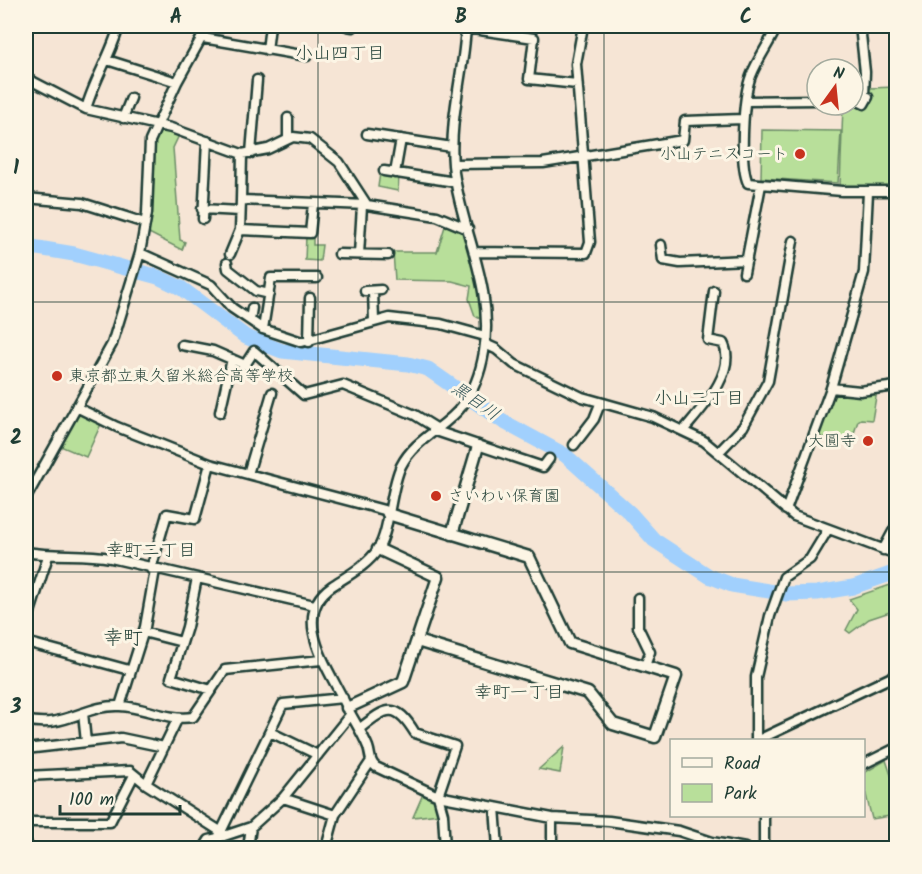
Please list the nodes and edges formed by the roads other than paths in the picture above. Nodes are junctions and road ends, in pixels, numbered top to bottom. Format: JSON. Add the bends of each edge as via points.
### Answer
{"nodes":[{"id":1,"x":119,"y":26,"type":"edge"},
{"id":2,"x":208,"y":26,"type":"edge"},
{"id":3,"x":270,"y":26,"type":"edge"},
{"id":4,"x":582,"y":26,"type":"edge"},
{"id":5,"x":777,"y":26,"type":"edge"},
{"id":6,"x":860,"y":26,"type":"edge"},
{"id":7,"x":466,"y":27,"type":"edge"},
{"id":8,"x":203,"y":38,"type":"junction"},
{"id":9,"x":267,"y":50,"type":"junction"},
{"id":10,"x":307,"y":56,"type":"dead end"},
{"id":11,"x":863,"y":57,"type":"edge"},
{"id":12,"x":107,"y":60,"type":"junction"},
{"id":13,"x":26,"y":78,"type":"edge"},
{"id":14,"x":257,"y":80,"type":"dead end"},
{"id":15,"x":177,"y":82,"type":"junction"},
{"id":16,"x":577,"y":84,"type":"junction"},
{"id":17,"x":131,"y":98,"type":"dead end"},
{"id":18,"x":746,"y":100,"type":"junction"},
{"id":19,"x":805,"y":100,"type":"edge"},
{"id":20,"x":86,"y":109,"type":"junction"},
{"id":21,"x":123,"y":118,"type":"junction"},
{"id":22,"x":288,"y":118,"type":"dead end"},
{"id":23,"x":743,"y":119,"type":"junction"},
{"id":24,"x":157,"y":124,"type":"junction"},
{"id":25,"x":367,"y":134,"type":"dead end"},
{"id":26,"x":288,"y":138,"type":"junction"},
{"id":27,"x":401,"y":139,"type":"junction"},
{"id":28,"x":207,"y":141,"type":"junction"},
{"id":29,"x":453,"y":147,"type":"junction"},
{"id":30,"x":246,"y":153,"type":"junction"},
{"id":31,"x":583,"y":157,"type":"junction"},
{"id":32,"x":453,"y":164,"type":"junction"},
{"id":33,"x":384,"y":171,"type":"dead end"},
{"id":34,"x":395,"y":173,"type":"junction"},
{"id":35,"x":456,"y":182,"type":"junction"},
{"id":36,"x":762,"y":185,"type":"junction"},
{"id":37,"x":897,"y":191,"type":"edge"},
{"id":38,"x":868,"y":192,"type":"junction"},
{"id":39,"x":26,"y":198,"type":"edge"},
{"id":40,"x":241,"y":200,"type":"junction"},
{"id":41,"x":313,"y":204,"type":"junction"},
{"id":42,"x":365,"y":205,"type":"junction"},
{"id":43,"x":202,"y":209,"type":"junction"},
{"id":44,"x":240,"y":211,"type":"junction"},
{"id":45,"x":202,"y":219,"type":"dead end"},
{"id":46,"x":145,"y":223,"type":"junction"},
{"id":47,"x":468,"y":229,"type":"junction"},
{"id":48,"x":240,"y":230,"type":"junction"},
{"id":49,"x":793,"y":241,"type":"dead end"},
{"id":50,"x":661,"y":245,"type":"dead end"},
{"id":51,"x":475,"y":252,"type":"junction"},
{"id":52,"x":140,"y":253,"type":"junction"},
{"id":53,"x":339,"y":254,"type":"dead end"},
{"id":54,"x":360,"y":254,"type":"junction"},
{"id":55,"x":388,"y":255,"type":"dead end"},
{"id":56,"x":747,"y":260,"type":"junction"},
{"id":57,"x":744,"y":273,"type":"dead end"},
{"id":58,"x":317,"y":278,"type":"dead end"},
{"id":59,"x":373,"y":291,"type":"dead end"},
{"id":60,"x":714,"y":291,"type":"dead end"},
{"id":61,"x":269,"y":294,"type":"junction"},
{"id":62,"x":310,"y":298,"type":"dead end"},
{"id":63,"x":252,"y":308,"type":"dead end"},
{"id":64,"x":250,"y":320,"type":"junction"},
{"id":65,"x":374,"y":321,"type":"junction"},
{"id":66,"x":263,"y":329,"type":"junction"},
{"id":67,"x":485,"y":340,"type":"junction"},
{"id":68,"x":309,"y":342,"type":"junction"},
{"id":69,"x":182,"y":345,"type":"dead end"},
{"id":70,"x":232,"y":359,"type":"junction"},
{"id":71,"x":897,"y":386,"type":"edge"},
{"id":72,"x":831,"y":388,"type":"junction"},
{"id":73,"x":272,"y":393,"type":"dead end"},
{"id":74,"x":600,"y":404,"type":"junction"},
{"id":75,"x":76,"y":407,"type":"junction"},
{"id":76,"x":220,"y":412,"type":"dead end"},
{"id":77,"x":435,"y":429,"type":"junction"},
{"id":78,"x":683,"y":431,"type":"junction"},
{"id":79,"x":574,"y":445,"type":"dead end"},
{"id":80,"x":478,"y":446,"type":"junction"},
{"id":81,"x":718,"y":452,"type":"junction"},
{"id":82,"x":549,"y":459,"type":"dead end"},
{"id":83,"x":210,"y":464,"type":"junction"},
{"id":84,"x":248,"y":474,"type":"junction"},
{"id":85,"x":26,"y":498,"type":"edge"},
{"id":86,"x":786,"y":510,"type":"junction"},
{"id":87,"x":388,"y":514,"type":"junction"},
{"id":88,"x":897,"y":526,"type":"edge"},
{"id":89,"x":827,"y":531,"type":"junction"},
{"id":90,"x":452,"y":534,"type":"junction"},
{"id":91,"x":378,"y":549,"type":"junction"},
{"id":92,"x":883,"y":550,"type":"junction"},
{"id":93,"x":26,"y":552,"type":"edge"},
{"id":94,"x":897,"y":554,"type":"edge"},
{"id":95,"x":48,"y":556,"type":"junction"},
{"id":96,"x":153,"y":569,"type":"junction"},
{"id":97,"x":197,"y":578,"type":"junction"},
{"id":98,"x":638,"y":598,"type":"dead end"},
{"id":99,"x":314,"y":605,"type":"junction"},
{"id":100,"x":26,"y":625,"type":"edge"},
{"id":101,"x":143,"y":632,"type":"junction"},
{"id":102,"x":417,"y":641,"type":"junction"},
{"id":103,"x":26,"y":642,"type":"edge"},
{"id":104,"x":182,"y":642,"type":"junction"},
{"id":105,"x":321,"y":660,"type":"junction"},
{"id":106,"x":645,"y":666,"type":"junction"},
{"id":107,"x":129,"y":670,"type":"junction"},
{"id":108,"x":897,"y":675,"type":"edge"},
{"id":109,"x":211,"y":690,"type":"junction"},
{"id":110,"x":120,"y":706,"type":"junction"},
{"id":111,"x":347,"y":707,"type":"junction"},
{"id":112,"x":83,"y":713,"type":"junction"},
{"id":113,"x":26,"y":720,"type":"edge"},
{"id":114,"x":177,"y":720,"type":"junction"},
{"id":115,"x":359,"y":729,"type":"junction"},
{"id":116,"x":270,"y":732,"type":"junction"},
{"id":117,"x":757,"y":739,"type":"edge"},
{"id":118,"x":761,"y":739,"type":"edge"},
{"id":119,"x":86,"y":742,"type":"junction"},
{"id":120,"x":164,"y":747,"type":"junction"},
{"id":121,"x":26,"y":748,"type":"edge"},
{"id":122,"x":897,"y":748,"type":"edge"},
{"id":123,"x":318,"y":755,"type":"junction"},
{"id":124,"x":371,"y":760,"type":"junction"},
{"id":125,"x":865,"y":764,"type":"edge"},
{"id":126,"x":134,"y":775,"type":"junction"},
{"id":127,"x":26,"y":776,"type":"edge"},
{"id":128,"x":146,"y":784,"type":"junction"},
{"id":129,"x":438,"y":796,"type":"junction"},
{"id":130,"x":283,"y":798,"type":"junction"},
{"id":131,"x":495,"y":807,"type":"junction"},
{"id":132,"x":335,"y":815,"type":"junction"},
{"id":133,"x":764,"y":817,"type":"edge"},
{"id":134,"x":552,"y":818,"type":"junction"},
{"id":135,"x":26,"y":822,"type":"edge"},
{"id":136,"x":251,"y":827,"type":"junction"},
{"id":137,"x":219,"y":834,"type":"junction"},
{"id":138,"x":26,"y":844,"type":"edge"},
{"id":139,"x":27,"y":849,"type":"edge"},
{"id":140,"x":204,"y":849,"type":"edge"},
{"id":141,"x":248,"y":849,"type":"edge"},
{"id":142,"x":326,"y":849,"type":"edge"},
{"id":143,"x":445,"y":849,"type":"edge"},
{"id":144,"x":498,"y":849,"type":"edge"},
{"id":145,"x":552,"y":849,"type":"edge"},
{"id":146,"x":746,"y":849,"type":"edge"},
{"id":147,"x":764,"y":849,"type":"edge"}],
"edges":[{"from":1,"to":12,"type":"street"},
{"from":2,"to":8,"type":"street"},
{"from":3,"to":9,"type":"street"},
{"from":4,"to":16,"type":"street","via":[[577,49]]},
{"from":5,"to":18,"type":"street","via":[[750,77]]},
{"from":6,"to":11,"type":"street"},
{"from":7,"to":16,"type":"street","via":[[534,38],[529,79]]},
{"from":7,"to":29,"type":"street"},
{"from":8,"to":9,"type":"street"},
{"from":8,"to":15,"type":"street"},
{"from":9,"to":10,"type":"street"},
{"from":12,"to":15,"type":"street"},
{"from":12,"to":20,"type":"street"},
{"from":13,"to":20,"type":"street"},
{"from":14,"to":30,"type":"street"},
{"from":15,"to":24,"type":"street"},
{"from":16,"to":31,"type":"street"},
{"from":17,"to":21,"type":"street"},
{"from":18,"to":19,"type":"street"},
{"from":18,"to":23,"type":"street"},
{"from":20,"to":21,"type":"street"},
{"from":21,"to":24,"type":"street"},
{"from":22,"to":26,"type":"street"},
{"from":23,"to":31,"type":"street","via":[[685,121],[683,140]]},
{"from":23,"to":36,"type":"street","via":[[746,179]]},
{"from":24,"to":28,"type":"street"},
{"from":24,"to":46,"type":"street","via":[[148,150]]},
{"from":25,"to":27,"type":"street"},
{"from":26,"to":30,"type":"street","via":[[268,149]]},
{"from":26,"to":42,"type":"street","via":[[310,139],[339,162]]},
{"from":27,"to":29,"type":"street"},
{"from":27,"to":34,"type":"street"},
{"from":28,"to":30,"type":"street"},
{"from":28,"to":43,"type":"street"},
{"from":29,"to":32,"type":"street"},
{"from":30,"to":40,"type":"street"},
{"from":31,"to":32,"type":"street","via":[[524,164]]},
{"from":31,"to":51,"type":"street","via":[[590,242],[586,253]]},
{"from":32,"to":35,"type":"street"},
{"from":33,"to":34,"type":"street"},
{"from":34,"to":35,"type":"street"},
{"from":35,"to":47,"type":"street"},
{"from":36,"to":38,"type":"street"},
{"from":36,"to":56,"type":"street"},
{"from":37,"to":38,"type":"street"},
{"from":38,"to":72,"type":"street","via":[[864,272]]},
{"from":39,"to":46,"type":"street","via":[[82,203]]},
{"from":40,"to":41,"type":"street"},
{"from":40,"to":44,"type":"street"},
{"from":41,"to":42,"type":"street"},
{"from":41,"to":48,"type":"street","via":[[310,233]]},
{"from":42,"to":47,"type":"street","via":[[429,214]]},
{"from":42,"to":54,"type":"street"},
{"from":43,"to":44,"type":"street"},
{"from":43,"to":45,"type":"street"},
{"from":44,"to":48,"type":"street"},
{"from":46,"to":52,"type":"street"},
{"from":47,"to":51,"type":"street"},
{"from":48,"to":61,"type":"street","via":[[228,269],[256,291]]},
{"from":49,"to":81,"type":"street","via":[[768,381],[743,428]]},
{"from":50,"to":56,"type":"street","via":[[663,260],[672,262]]},
{"from":51,"to":67,"type":"street","via":[[486,299]]},
{"from":52,"to":64,"type":"street","via":[[211,285],[232,308]]},
{"from":52,"to":75,"type":"street","via":[[112,344]]},
{"from":53,"to":54,"type":"street"},
{"from":54,"to":55,"type":"street"},
{"from":56,"to":57,"type":"street"},
{"from":58,"to":61,"type":"street","via":[[271,278]]},
{"from":59,"to":65,"type":"street"},
{"from":60,"to":78,"type":"street","via":[[708,340],[723,343],[724,372],[714,394]]},
{"from":61,"to":66,"type":"street"},
{"from":62,"to":68,"type":"street"},
{"from":63,"to":64,"type":"street"},
{"from":64,"to":66,"type":"street"},
{"from":65,"to":67,"type":"street","via":[[422,321]]},
{"from":65,"to":68,"type":"street"},
{"from":66,"to":68,"type":"street"},
{"from":67,"to":74,"type":"street","via":[[514,364]]},
{"from":67,"to":77,"type":"street","via":[[473,387],[465,402]]},
{"from":69,"to":70,"type":"street"},
{"from":70,"to":76,"type":"street"},
{"from":70,"to":77,"type":"street","via":[[244,365],[254,351],[303,395],[343,385],[415,415]]},
{"from":71,"to":72,"type":"street","via":[[860,391]]},
{"from":72,"to":86,"type":"street"},
{"from":73,"to":84,"type":"street"},
{"from":74,"to":78,"type":"street","via":[[640,412]]},
{"from":74,"to":79,"type":"street"},
{"from":75,"to":83,"type":"street"},
{"from":75,"to":85,"type":"street"},
{"from":77,"to":80,"type":"street"},
{"from":77,"to":87,"type":"street","via":[[400,468]]},
{"from":78,"to":81,"type":"street"},
{"from":80,"to":82,"type":"street","via":[[543,467]]},
{"from":80,"to":90,"type":"street"},
{"from":81,"to":86,"type":"street"},
{"from":83,"to":84,"type":"street"},
{"from":83,"to":96,"type":"street","via":[[195,519],[167,514]]},
{"from":84,"to":87,"type":"street"},
{"from":86,"to":89,"type":"street"},
{"from":87,"to":90,"type":"street"},
{"from":87,"to":91,"type":"street"},
{"from":88,"to":92,"type":"street"},
{"from":89,"to":92,"type":"street"},
{"from":89,"to":117,"type":"street","via":[[810,559],[784,578],[774,604],[756,677]]},
{"from":90,"to":106,"type":"street","via":[[529,557],[570,643]]},
{"from":91,"to":99,"type":"street"},
{"from":91,"to":102,"type":"street","via":[[438,577]]},
{"from":92,"to":94,"type":"street"},
{"from":93,"to":95,"type":"street"},
{"from":95,"to":96,"type":"street","via":[[89,554]]},
{"from":95,"to":100,"type":"street"},
{"from":96,"to":97,"type":"street"},
{"from":96,"to":101,"type":"street"},
{"from":97,"to":99,"type":"street"},
{"from":97,"to":104,"type":"street"},
{"from":98,"to":106,"type":"street","via":[[638,627],[650,652]]},
{"from":99,"to":105,"type":"street","via":[[314,639]]},
{"from":101,"to":104,"type":"street"},
{"from":101,"to":107,"type":"street"},
{"from":102,"to":106,"type":"street","via":[[588,693],[613,724],[655,737],[676,676]]},
{"from":102,"to":111,"type":"street","via":[[403,682]]},
{"from":103,"to":107,"type":"street"},
{"from":104,"to":109,"type":"street","via":[[171,678]]},
{"from":105,"to":109,"type":"street","via":[[225,670]]},
{"from":105,"to":111,"type":"street"},
{"from":107,"to":110,"type":"street"},
{"from":108,"to":118,"type":"street"},
{"from":109,"to":114,"type":"street","via":[[193,717]]},
{"from":110,"to":112,"type":"street"},
{"from":110,"to":114,"type":"street"},
{"from":111,"to":115,"type":"street"},
{"from":111,"to":116,"type":"street","via":[[283,704]]},
{"from":111,"to":123,"type":"street"},
{"from":112,"to":113,"type":"street","via":[[57,723]]},
{"from":112,"to":119,"type":"street"},
{"from":114,"to":120,"type":"street"},
{"from":115,"to":124,"type":"street"},
{"from":115,"to":129,"type":"street","via":[[384,710],[394,710],[405,717],[415,733],[454,746]]},
{"from":116,"to":123,"type":"street"},
{"from":116,"to":137,"type":"street"},
{"from":119,"to":120,"type":"street","via":[[121,738]]},
{"from":119,"to":121,"type":"street"},
{"from":120,"to":128,"type":"street"},
{"from":122,"to":125,"type":"street"},
{"from":123,"to":130,"type":"street"},
{"from":124,"to":129,"type":"street","via":[[376,767]]},
{"from":124,"to":132,"type":"street"},
{"from":126,"to":127,"type":"street","via":[[130,771]]},
{"from":126,"to":128,"type":"street"},
{"from":126,"to":135,"type":"street","via":[[110,822]]},
{"from":128,"to":137,"type":"street"},
{"from":129,"to":131,"type":"street"},
{"from":129,"to":143,"type":"street"},
{"from":130,"to":132,"type":"street"},
{"from":130,"to":136,"type":"street"},
{"from":131,"to":134,"type":"street"},
{"from":131,"to":144,"type":"street"},
{"from":132,"to":142,"type":"street"},
{"from":133,"to":147,"type":"street"},
{"from":134,"to":145,"type":"street"},
{"from":134,"to":146,"type":"street","via":[[680,831]]},
{"from":136,"to":137,"type":"street"},
{"from":136,"to":141,"type":"street"},
{"from":137,"to":140,"type":"street"},
{"from":138,"to":139,"type":"street"}]}
